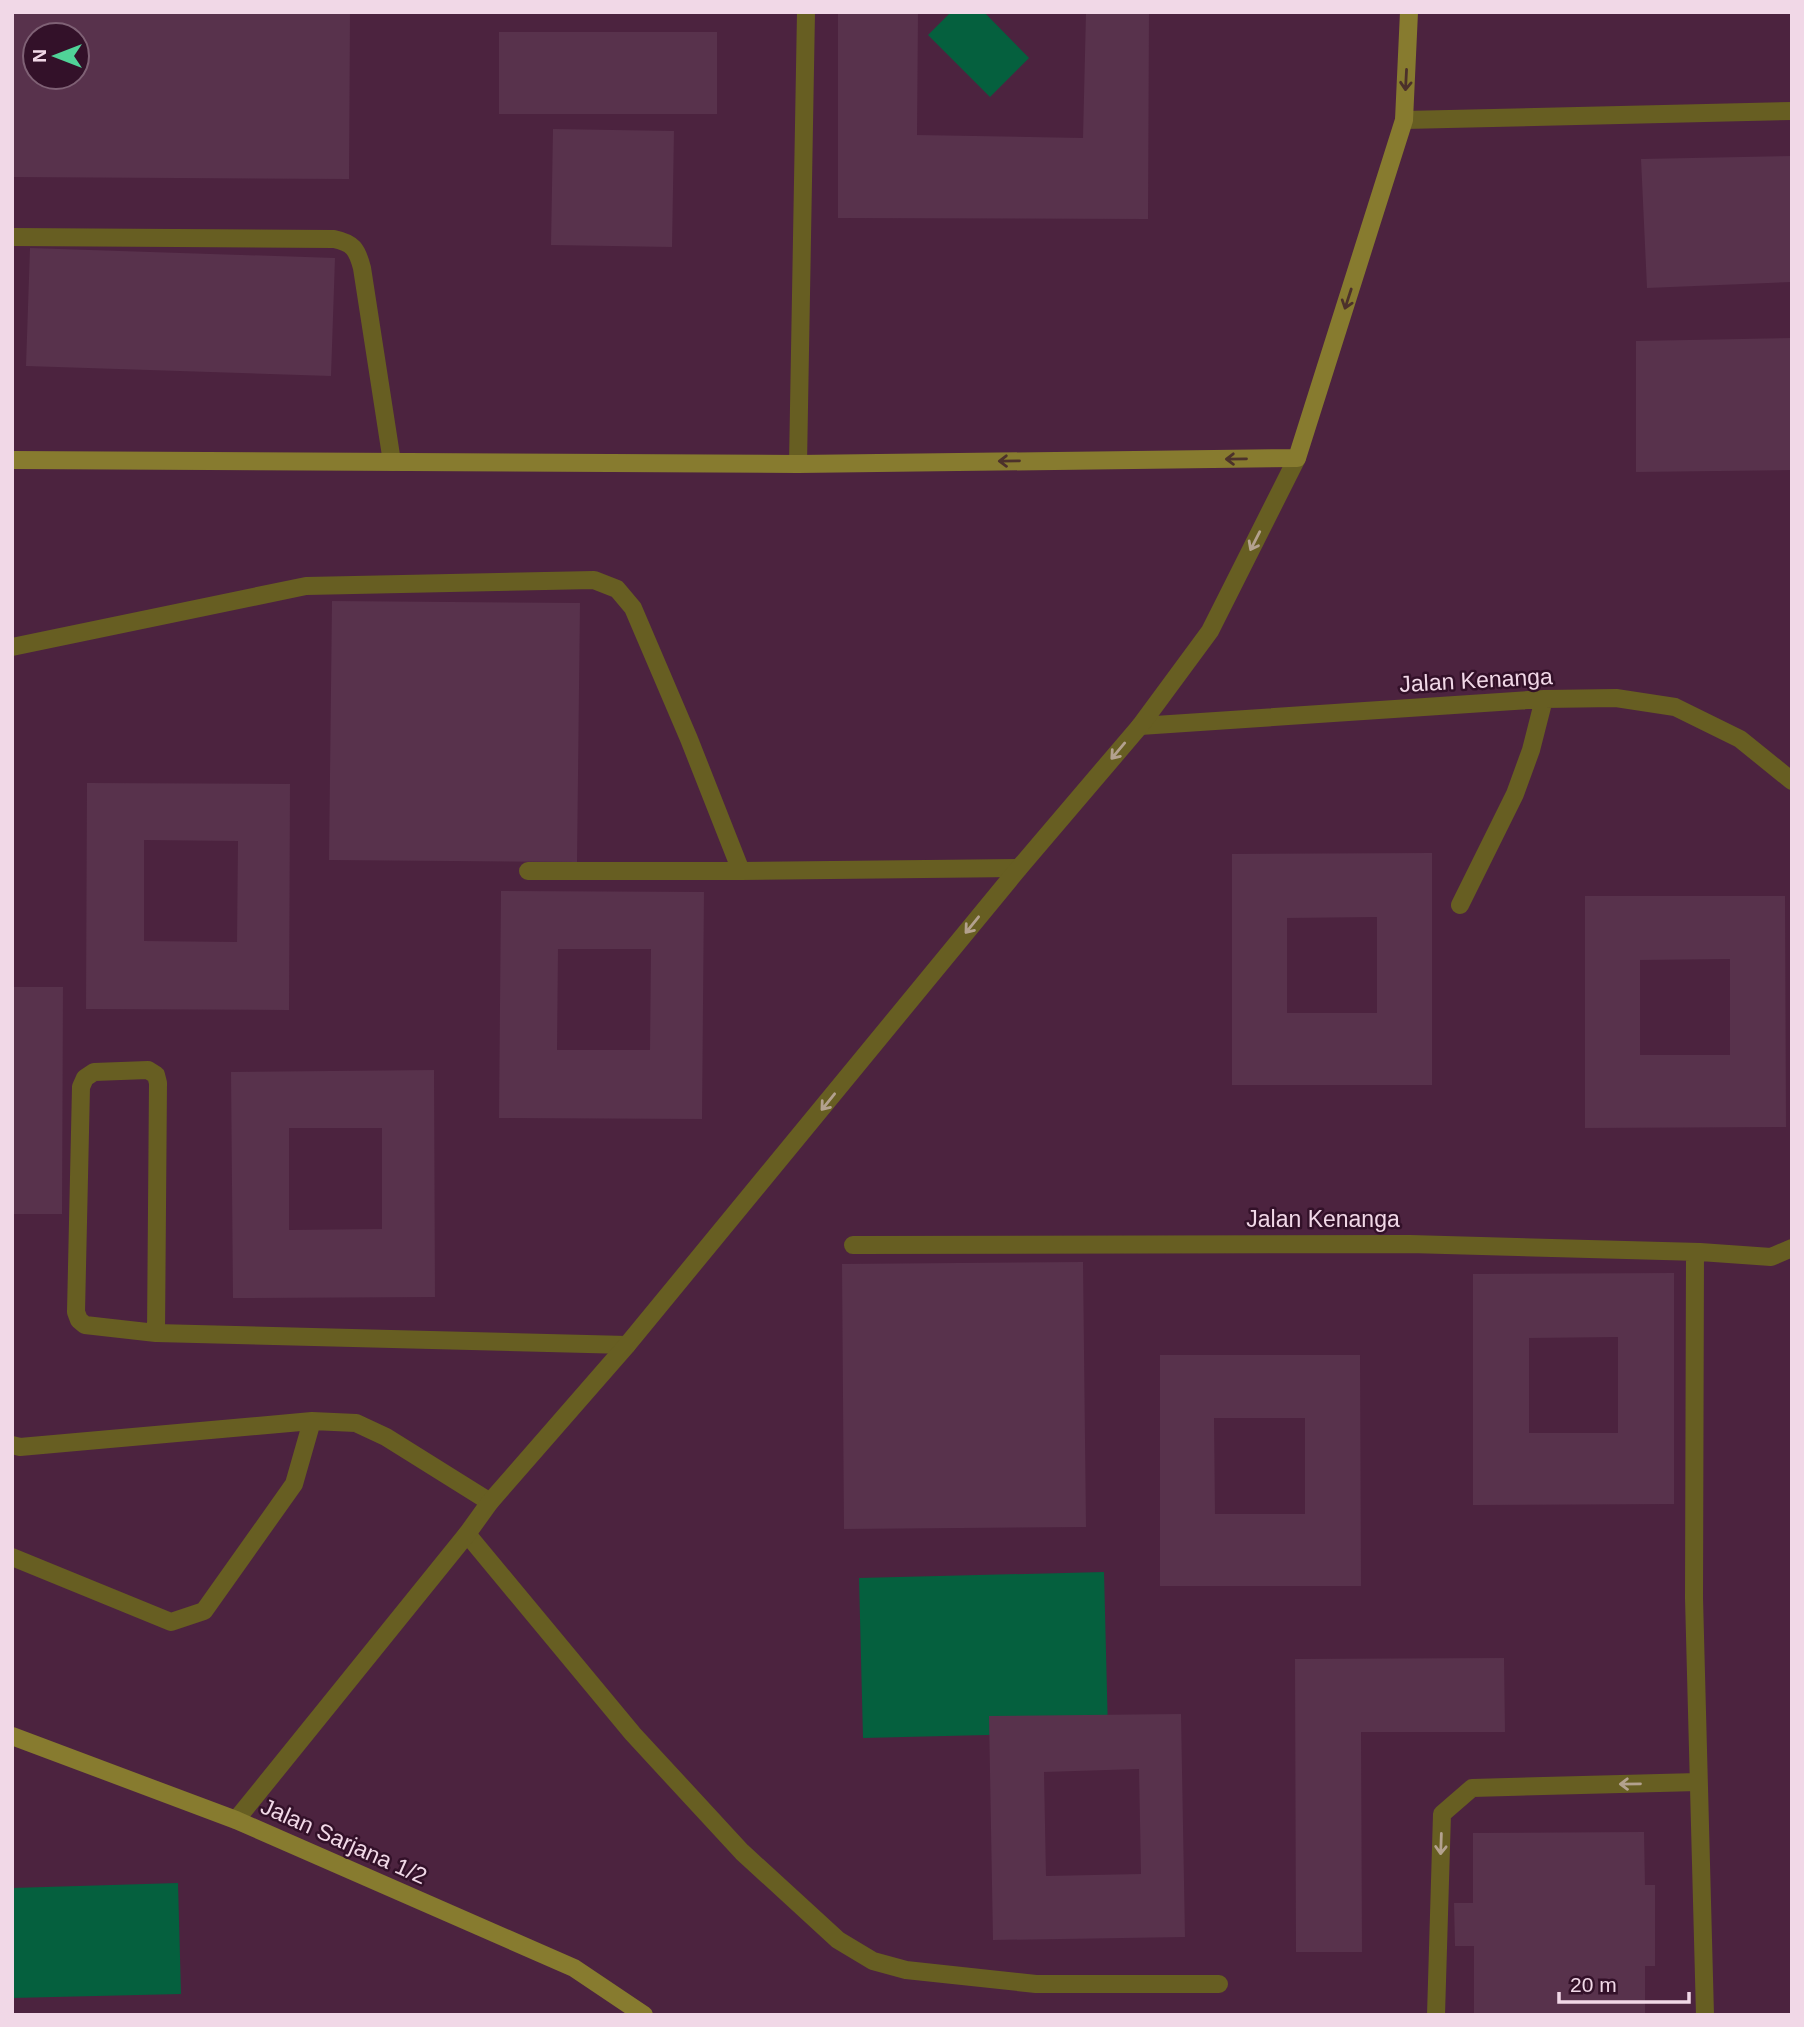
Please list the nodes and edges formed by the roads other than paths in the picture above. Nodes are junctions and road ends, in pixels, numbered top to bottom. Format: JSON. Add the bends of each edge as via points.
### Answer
{"nodes":[{"id":1,"x":806,"y":12,"type":"edge"},
{"id":2,"x":1409,"y":12,"type":"edge"},
{"id":3,"x":1792,"y":111,"type":"edge"},
{"id":4,"x":1404,"y":120,"type":"junction"},
{"id":5,"x":12,"y":237,"type":"edge"},
{"id":6,"x":1297,"y":458,"type":"junction"},
{"id":7,"x":12,"y":460,"type":"edge"},
{"id":8,"x":392,"y":462,"type":"junction"},
{"id":9,"x":799,"y":464,"type":"junction"},
{"id":10,"x":12,"y":647,"type":"edge"},
{"id":11,"x":1544,"y":699,"type":"junction"},
{"id":12,"x":1140,"y":726,"type":"junction"},
{"id":13,"x":1792,"y":781,"type":"edge"},
{"id":14,"x":1019,"y":868,"type":"junction"},
{"id":15,"x":528,"y":871,"type":"dead end"},
{"id":16,"x":741,"y":871,"type":"junction"},
{"id":17,"x":1460,"y":905,"type":"dead end"},
{"id":18,"x":853,"y":1245,"type":"dead end"},
{"id":19,"x":1792,"y":1248,"type":"edge"},
{"id":20,"x":1695,"y":1252,"type":"junction"},
{"id":21,"x":156,"y":1332,"type":"junction"},
{"id":22,"x":628,"y":1345,"type":"junction"},
{"id":23,"x":312,"y":1421,"type":"junction"},
{"id":24,"x":12,"y":1445,"type":"edge"},
{"id":25,"x":490,"y":1502,"type":"junction"},
{"id":26,"x":467,"y":1534,"type":"junction"},
{"id":27,"x":12,"y":1557,"type":"edge"},
{"id":28,"x":12,"y":1735,"type":"edge"},
{"id":29,"x":1698,"y":1782,"type":"junction"},
{"id":30,"x":236,"y":1820,"type":"junction"},
{"id":31,"x":1219,"y":1983,"type":"dead end"},
{"id":32,"x":644,"y":2015,"type":"edge"},
{"id":33,"x":1436,"y":2015,"type":"edge"},
{"id":34,"x":1704,"y":2015,"type":"edge"}],
"edges":[{"from":1,"to":9,"type":"street"},
{"from":2,"to":4,"type":"street","one_way":true},
{"from":3,"to":4,"type":"street"},
{"from":4,"to":6,"type":"street","one_way":true},
{"from":5,"to":8,"type":"street","via":[[334,239],[353,245],[362,268]]},
{"from":6,"to":9,"type":"street","one_way":true},
{"from":6,"to":12,"type":"street","one_way":true,"via":[[1209,631]]},
{"from":7,"to":8,"type":"street"},
{"from":8,"to":9,"type":"street"},
{"from":10,"to":16,"type":"street","via":[[306,586],[594,580],[617,589],[633,608]]},
{"from":11,"to":12,"type":"street","name":"Jalan Kenanga"},
{"from":11,"to":13,"type":"street","name":"Jalan Kenanga","via":[[1616,698],[1675,707],[1740,739]]},
{"from":11,"to":17,"type":"street","via":[[1515,794]]},
{"from":12,"to":14,"type":"street","one_way":true},
{"from":14,"to":16,"type":"street"},
{"from":14,"to":22,"type":"street","one_way":true},
{"from":15,"to":16,"type":"street"},
{"from":18,"to":20,"type":"street","name":"Jalan Kenanga","via":[[1410,1244]]},
{"from":19,"to":20,"type":"street","name":"Jalan Kenanga","via":[[1771,1257]]},
{"from":20,"to":29,"type":"street"},
{"from":21,"to":21,"type":"street","via":[[158,1083],[148,1070],[94,1072],[81,1087],[76,1312],[85,1325]]},
{"from":21,"to":22,"type":"street"},
{"from":22,"to":25,"type":"street"},
{"from":23,"to":24,"type":"street"},
{"from":23,"to":25,"type":"street","via":[[356,1423]]},
{"from":23,"to":27,"type":"street","via":[[294,1484],[204,1611],[171,1622]]},
{"from":25,"to":26,"type":"street"},
{"from":26,"to":30,"type":"street"},
{"from":26,"to":31,"type":"street","via":[[642,1744],[742,1853],[838,1940],[873,1961],[906,1970],[1036,1984]]},
{"from":28,"to":30,"type":"street","name":"Jalan Sarjana 1/2"},
{"from":29,"to":33,"type":"street","one_way":true,"via":[[1472,1788],[1442,1814]]},
{"from":29,"to":34,"type":"street"},
{"from":30,"to":32,"type":"street","name":"Jalan Sarjana 1/2","via":[[574,1968]]}]}
